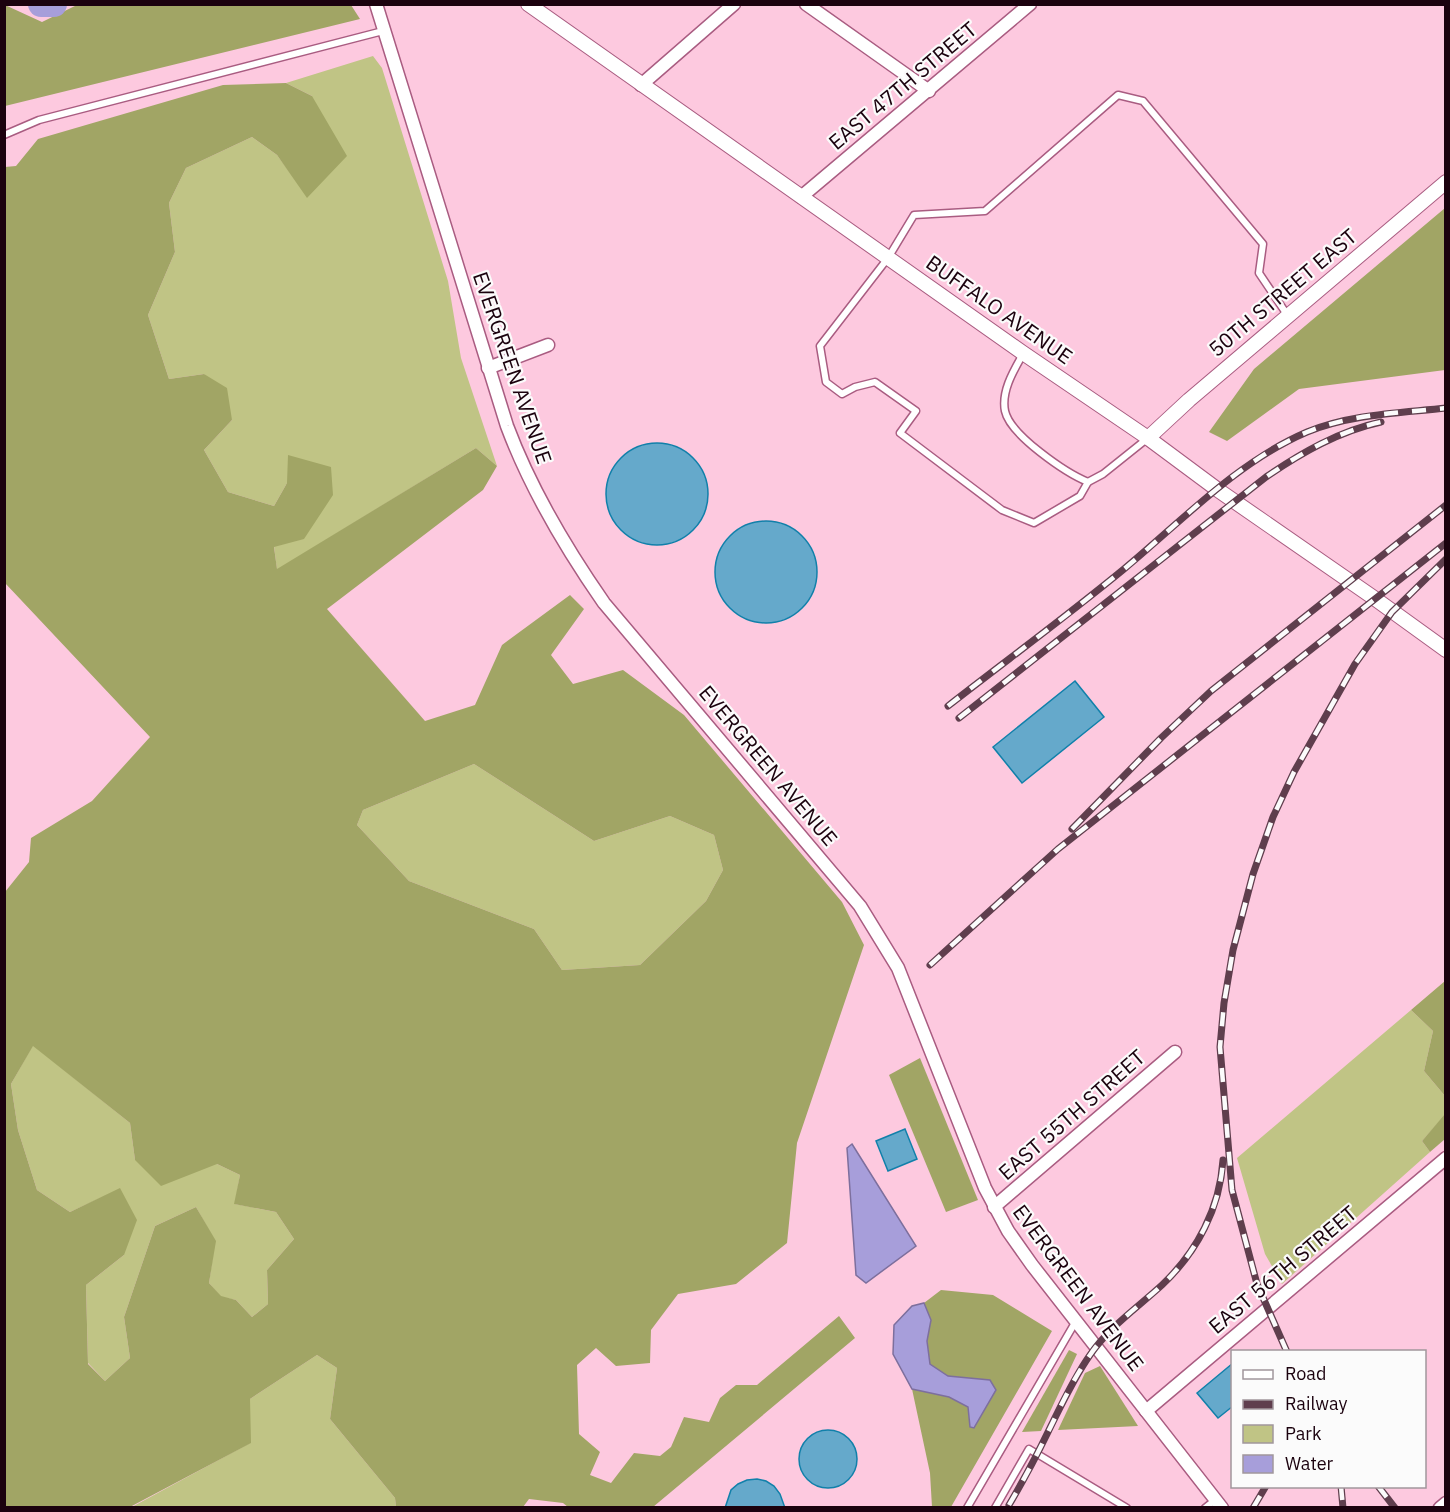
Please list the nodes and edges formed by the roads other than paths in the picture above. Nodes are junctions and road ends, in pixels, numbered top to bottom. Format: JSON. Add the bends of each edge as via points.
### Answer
{"nodes":[{"id":1,"x":376,"y":4,"type":"edge"},
{"id":2,"x":528,"y":4,"type":"edge"},
{"id":3,"x":734,"y":4,"type":"edge"},
{"id":4,"x":806,"y":4,"type":"edge"},
{"id":5,"x":1030,"y":4,"type":"edge"},
{"id":6,"x":383,"y":31,"type":"junction"},
{"id":7,"x":641,"y":85,"type":"junction"},
{"id":8,"x":929,"y":91,"type":"junction"},
{"id":9,"x":4,"y":135,"type":"edge"},
{"id":10,"x":1446,"y":182,"type":"edge"},
{"id":11,"x":801,"y":197,"type":"junction"},
{"id":12,"x":888,"y":258,"type":"junction"},
{"id":13,"x":1289,"y":316,"type":"junction"},
{"id":14,"x":548,"y":345,"type":"dead end"},
{"id":15,"x":1023,"y":353,"type":"junction"},
{"id":16,"x":488,"y":368,"type":"junction"},
{"id":17,"x":1148,"y":438,"type":"junction"},
{"id":18,"x":1088,"y":482,"type":"junction"},
{"id":19,"x":1446,"y":650,"type":"edge"},
{"id":20,"x":1175,"y":1052,"type":"dead end"},
{"id":21,"x":1446,"y":1158,"type":"edge"},
{"id":22,"x":994,"y":1207,"type":"junction"},
{"id":23,"x":1076,"y":1320,"type":"junction"},
{"id":24,"x":1146,"y":1411,"type":"junction"},
{"id":25,"x":1219,"y":1503,"type":"edge"},
{"id":26,"x":1446,"y":1503,"type":"edge"},
{"id":27,"x":968,"y":1508,"type":"edge"},
{"id":28,"x":995,"y":1508,"type":"edge"},
{"id":29,"x":1127,"y":1508,"type":"edge"},
{"id":30,"x":1205,"y":1508,"type":"edge"},
{"id":31,"x":1440,"y":1508,"type":"edge"}],
"edges":[{"from":1,"to":6,"type":"street","name":"EVERGREEN AVENUE"},
{"from":2,"to":7,"type":"street","name":"BUFFALO AVENUE"},
{"from":3,"to":7,"type":"street"},
{"from":4,"to":8,"type":"street"},
{"from":5,"to":8,"type":"street","name":"EAST 47TH STREET"},
{"from":6,"to":9,"type":"lane","via":[[39,120]]},
{"from":6,"to":16,"type":"street","name":"EVERGREEN AVENUE"},
{"from":7,"to":11,"type":"street","name":"BUFFALO AVENUE"},
{"from":8,"to":11,"type":"street","name":"EAST 47TH STREET"},
{"from":10,"to":13,"type":"street","name":"50TH STREET EAST"},
{"from":11,"to":12,"type":"street","name":"BUFFALO AVENUE"},
{"from":12,"to":13,"type":"lane","via":[[915,215],[985,211],[1118,95],[1143,101],[1263,244],[1258,273]]},
{"from":12,"to":15,"type":"street","name":"BUFFALO AVENUE"},
{"from":12,"to":18,"type":"lane","via":[[820,346],[826,382],[842,394],[875,382],[899,398],[916,411],[900,433],[1002,510],[1034,523],[1080,496]]},
{"from":13,"to":17,"type":"street","name":"50TH STREET EAST"},
{"from":14,"to":16,"type":"street"},
{"from":15,"to":17,"type":"street","name":"BUFFALO AVENUE"},
{"from":15,"to":18,"type":"lane","via":[[1007,384],[1005,411],[1022,437],[1071,475]]},
{"from":16,"to":22,"type":"street","name":"EVERGREEN AVENUE","via":[[520,462],[571,556],[604,603],[860,906],[882,941],[907,989]]},
{"from":17,"to":18,"type":"lane"},
{"from":17,"to":19,"type":"street","name":"BUFFALO AVENUE"},
{"from":20,"to":22,"type":"street","name":"EAST 55TH STREET"},
{"from":21,"to":24,"type":"street","name":"EAST 56TH STREET"},
{"from":22,"to":23,"type":"street","name":"EVERGREEN AVENUE","via":[[1032,1265]]},
{"from":23,"to":24,"type":"street","name":"EVERGREEN AVENUE"},
{"from":23,"to":27,"type":"lane"},
{"from":24,"to":25,"type":"street","name":"EVERGREEN AVENUE"},
{"from":25,"to":30,"type":"lane"},
{"from":26,"to":31,"type":"street"},
{"from":28,"to":29,"type":"lane","via":[[1029,1449]]}]}
